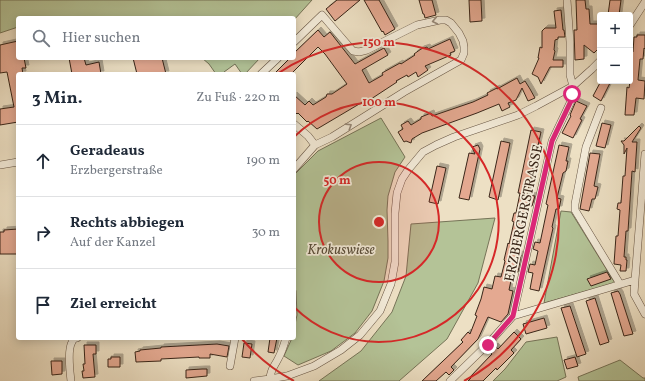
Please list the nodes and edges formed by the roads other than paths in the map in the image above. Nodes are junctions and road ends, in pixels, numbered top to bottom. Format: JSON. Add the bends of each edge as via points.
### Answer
{"nodes":[{"id":1,"x":567,"y":0,"type":"edge"},
{"id":2,"x":645,"y":1,"type":"edge"},
{"id":3,"x":633,"y":20,"type":"edge"},
{"id":4,"x":296,"y":40,"type":"edge"},
{"id":5,"x":276,"y":60,"type":"edge"},
{"id":6,"x":597,"y":64,"type":"edge"},
{"id":7,"x":264,"y":72,"type":"edge"},
{"id":8,"x":573,"y":86,"type":"junction"},
{"id":9,"x":601,"y":108,"type":"dead end"},
{"id":10,"x":296,"y":126,"type":"edge"},
{"id":11,"x":315,"y":145,"type":"junction"},
{"id":12,"x":645,"y":154,"type":"edge"},
{"id":13,"x":16,"y":162,"type":"edge"},
{"id":14,"x":0,"y":165,"type":"edge"},
{"id":15,"x":296,"y":167,"type":"edge"},
{"id":16,"x":636,"y":280,"type":"junction"},
{"id":17,"x":620,"y":284,"type":"junction"},
{"id":18,"x":645,"y":314,"type":"edge"},
{"id":19,"x":513,"y":316,"type":"junction"},
{"id":20,"x":73,"y":340,"type":"edge"},
{"id":21,"x":235,"y":340,"type":"edge"},
{"id":22,"x":285,"y":340,"type":"edge"},
{"id":23,"x":230,"y":366,"type":"dead end"},
{"id":24,"x":270,"y":379,"type":"junction"},
{"id":25,"x":71,"y":381,"type":"edge"},
{"id":26,"x":254,"y":381,"type":"edge"},
{"id":27,"x":450,"y":381,"type":"edge"}],
"edges":[{"from":1,"to":8,"type":"street","name":"ERZBERGERSTRASSE","via":[[570,75]]},
{"from":2,"to":3,"type":"street"},
{"from":11,"to":4,"type":"street","one_way":true,"via":[[461,60],[464,53],[463,41],[452,23],[440,20],[417,25],[367,50],[353,51],[322,15]]},
{"from":5,"to":7,"type":"street"},
{"from":6,"to":8,"type":"street"},
{"from":8,"to":19,"type":"street","name":"ERZBERGERSTRASSE","via":[[571,101],[552,141]]},
{"from":8,"to":24,"type":"street","via":[[518,115],[436,144],[423,152],[402,179],[397,193],[396,262],[391,284],[380,311],[360,335],[341,350],[314,366]]},
{"from":9,"to":17,"type":"street","via":[[586,147],[575,210]]},
{"from":10,"to":11,"type":"street"},
{"from":11,"to":15,"type":"street"},
{"from":12,"to":16,"type":"street"},
{"from":13,"to":14,"type":"street"},
{"from":16,"to":17,"type":"street"},
{"from":16,"to":18,"type":"street","via":[[634,294]]},
{"from":17,"to":19,"type":"street"},
{"from":19,"to":27,"type":"street","via":[[488,345]]},
{"from":20,"to":25,"type":"street","via":[[69,353]]},
{"from":21,"to":23,"type":"street"},
{"from":22,"to":24,"type":"street","via":[[270,373]]},
{"from":24,"to":26,"type":"street"}]}
